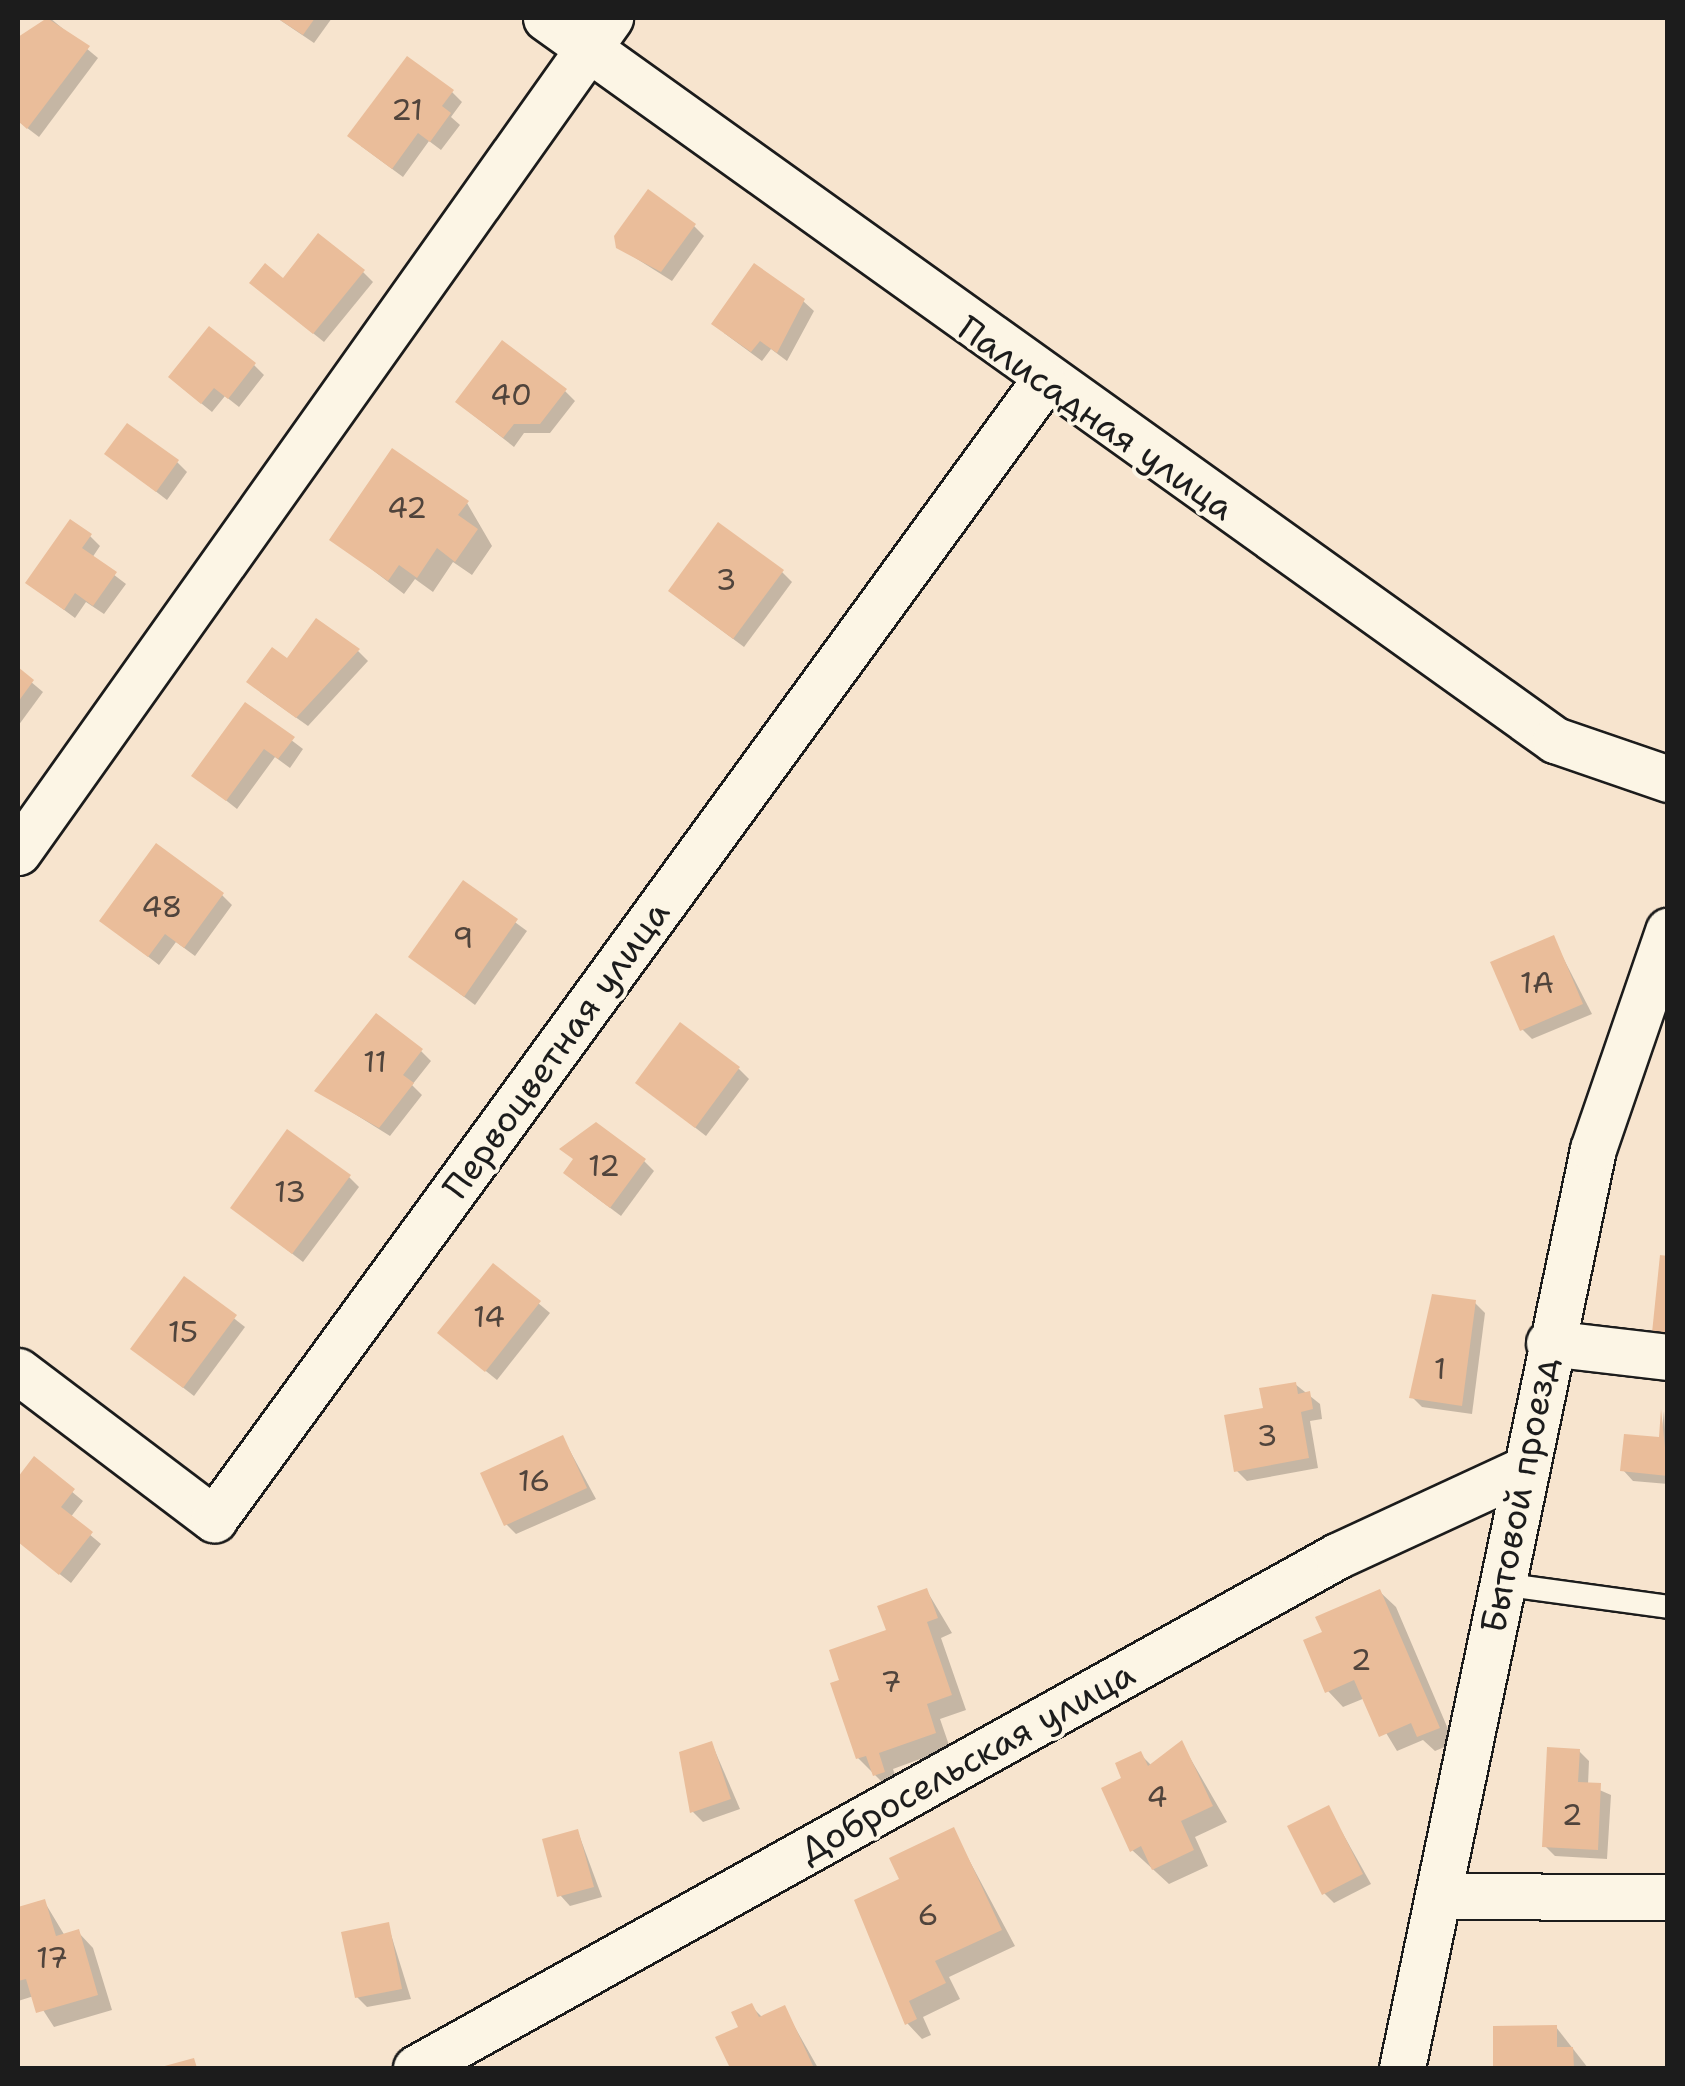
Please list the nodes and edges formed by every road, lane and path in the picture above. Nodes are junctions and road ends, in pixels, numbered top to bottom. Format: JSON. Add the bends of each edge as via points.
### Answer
{"nodes":[{"id":1,"x":546,"y":18,"type":"edge"},
{"id":2,"x":593,"y":29,"type":"edge"},
{"id":3,"x":1043,"y":382,"type":"junction"},
{"id":4,"x":1668,"y":779,"type":"edge"},
{"id":5,"x":18,"y":852,"type":"edge"},
{"id":6,"x":1668,"y":930,"type":"edge"},
{"id":7,"x":1649,"y":1041,"type":"edge"},
{"id":8,"x":1549,"y":1343,"type":"junction"},
{"id":9,"x":1668,"y":1357,"type":"edge"},
{"id":10,"x":18,"y":1371,"type":"edge"},
{"id":11,"x":1524,"y":1469,"type":"junction"},
{"id":12,"x":1501,"y":1584,"type":"junction"},
{"id":13,"x":1668,"y":1607,"type":"edge"},
{"id":14,"x":1443,"y":1896,"type":"junction"},
{"id":15,"x":1668,"y":1897,"type":"edge"},
{"id":16,"x":416,"y":2068,"type":"edge"},
{"id":17,"x":1402,"y":2068,"type":"edge"}],
"edges":[{"from":1,"to":2,"type":"street","name":"Палисадная улица"},
{"from":2,"to":3,"type":"street","name":"Палисадная улица"},
{"from":2,"to":5,"type":"street"},
{"from":3,"to":4,"type":"street","name":"Палисадная улица","via":[[1555,740]]},
{"from":3,"to":10,"type":"street","name":"Первоцветная улица","via":[[214,1518]]},
{"from":6,"to":7,"type":"street","name":"Бытовой проезд"},
{"from":7,"to":8,"type":"street","name":"Бытовой проезд","via":[[1594,1148]]},
{"from":8,"to":9,"type":"street"},
{"from":8,"to":11,"type":"street","name":"Бытовой проезд"},
{"from":11,"to":12,"type":"street","name":"Бытовой проезд"},
{"from":11,"to":16,"type":"street","name":"Добросельская улица","via":[[1337,1556]]},
{"from":12,"to":13,"type":"lane"},
{"from":12,"to":14,"type":"street","name":"Бытовой проезд"},
{"from":14,"to":15,"type":"street"},
{"from":14,"to":17,"type":"street","name":"Бытовой проезд"}]}
